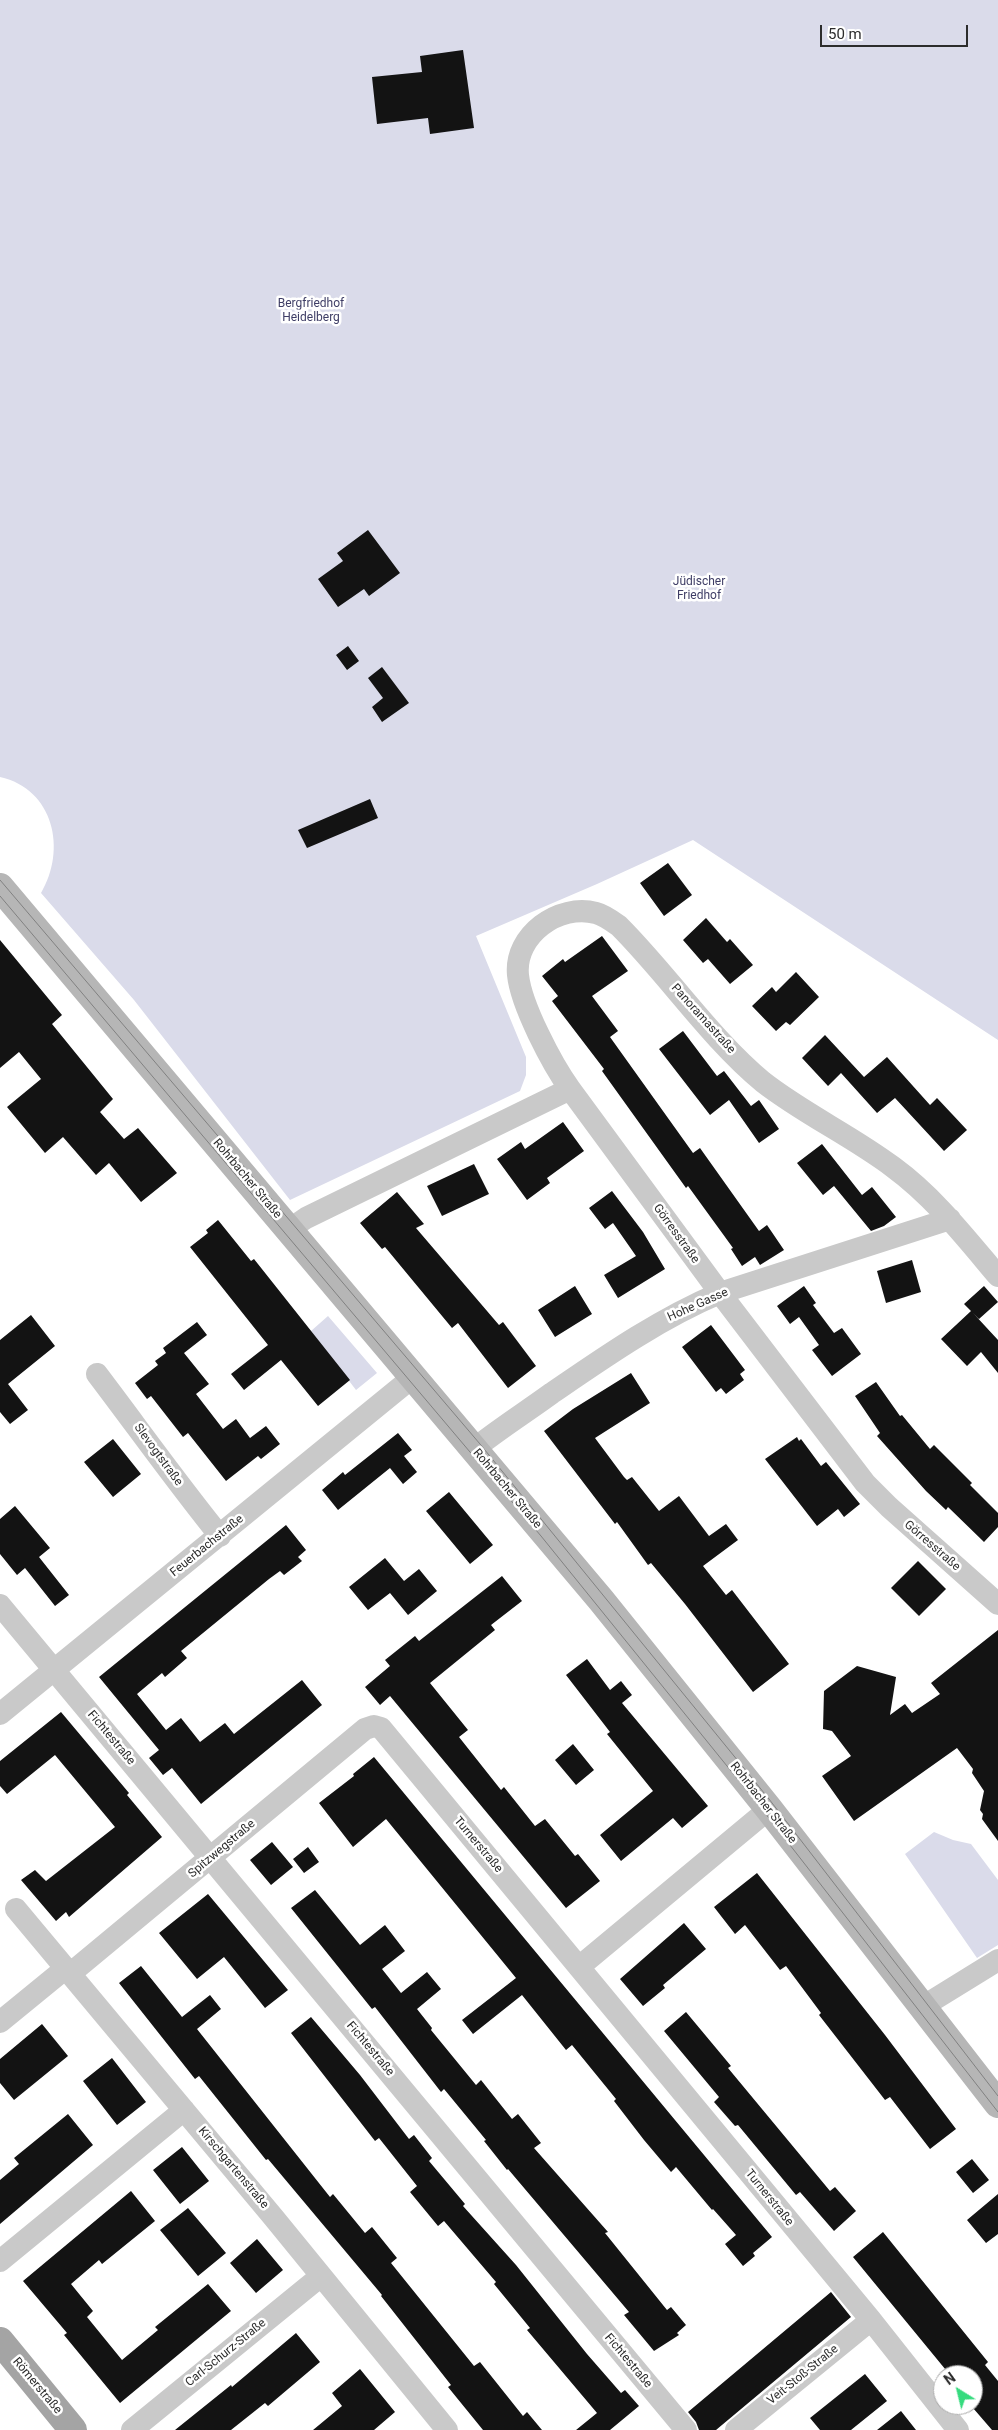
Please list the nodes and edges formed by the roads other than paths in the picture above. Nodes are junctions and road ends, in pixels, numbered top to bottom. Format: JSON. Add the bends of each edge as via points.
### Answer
{"nodes":[{"id":1,"x":0,"y":888,"type":"edge"},
{"id":2,"x":570,"y":1089,"type":"junction"},
{"id":3,"x":950,"y":1219,"type":"junction"},
{"id":4,"x":290,"y":1229,"type":"junction"},
{"id":5,"x":998,"y":1276,"type":"edge"},
{"id":6,"x":720,"y":1293,"type":"junction"},
{"id":7,"x":97,"y":1374,"type":"dead end"},
{"id":8,"x":413,"y":1377,"type":"junction"},
{"id":9,"x":474,"y":1449,"type":"junction"},
{"id":10,"x":220,"y":1536,"type":"junction"},
{"id":11,"x":998,"y":1604,"type":"edge"},
{"id":12,"x":0,"y":1605,"type":"edge"},
{"id":13,"x":53,"y":1670,"type":"junction"},
{"id":14,"x":0,"y":1714,"type":"edge"},
{"id":15,"x":374,"y":1726,"type":"joint"},
{"id":16,"x":769,"y":1810,"type":"junction"},
{"id":17,"x":212,"y":1858,"type":"junction"},
{"id":18,"x":16,"y":1909,"type":"dead end"},
{"id":19,"x":998,"y":1960,"type":"edge"},
{"id":20,"x":579,"y":1967,"type":"junction"},
{"id":21,"x":68,"y":1971,"type":"junction"},
{"id":22,"x":922,"y":2007,"type":"junction"},
{"id":23,"x":0,"y":2022,"type":"edge"},
{"id":24,"x":998,"y":2104,"type":"edge"},
{"id":25,"x":184,"y":2110,"type":"junction"},
{"id":26,"x":0,"y":2260,"type":"edge"},
{"id":27,"x":321,"y":2276,"type":"junction"},
{"id":28,"x":871,"y":2320,"type":"junction"},
{"id":29,"x":0,"y":2341,"type":"edge"},
{"id":30,"x":436,"y":2426,"type":"edge"},
{"id":31,"x":73,"y":2430,"type":"edge"},
{"id":32,"x":132,"y":2430,"type":"edge"},
{"id":33,"x":686,"y":2430,"type":"edge"},
{"id":34,"x":736,"y":2430,"type":"edge"},
{"id":35,"x":958,"y":2430,"type":"edge"}],
"edges":[{"from":1,"to":4,"type":"main road","name":"Rohrbacher Straße"},
{"from":2,"to":3,"type":"street","name":"Panoramastraße","via":[[555,1068],[522,994],[518,973],[525,945],[539,927],[560,915],[582,910],[597,913],[619,926],[742,1063],[763,1081],[790,1102],[892,1166]]},
{"from":2,"to":4,"type":"street","via":[[306,1218]]},
{"from":2,"to":6,"type":"street","name":"Görresstraße"},
{"from":3,"to":5,"type":"street","name":"Panoramastraße"},
{"from":3,"to":6,"type":"street","name":"Hohe Gasse"},
{"from":4,"to":8,"type":"main road","name":"Rohrbacher Straße"},
{"from":6,"to":9,"type":"street","name":"Hohe Gasse","via":[[651,1327]]},
{"from":6,"to":11,"type":"street","name":"Görresstraße","via":[[865,1482],[888,1507]]},
{"from":7,"to":10,"type":"street","name":"Slevogtstraße"},
{"from":8,"to":9,"type":"main road","name":"Rohrbacher Straße"},
{"from":8,"to":10,"type":"street","name":"Feuerbachstraße"},
{"from":9,"to":16,"type":"main road","name":"Rohrbacher Straße"},
{"from":10,"to":13,"type":"street","name":"Feuerbachstraße"},
{"from":12,"to":13,"type":"street","name":"Fichtestraße"},
{"from":13,"to":14,"type":"street","name":"Feuerbachstraße"},
{"from":13,"to":17,"type":"street","name":"Fichtestraße"},
{"from":15,"to":17,"type":"street","name":"Spitzwegstraße","via":[[365,1730]]},
{"from":15,"to":20,"type":"street","name":"Turnerstraße","via":[[381,1728]]},
{"from":16,"to":20,"type":"street"},
{"from":16,"to":22,"type":"main road","name":"Rohrbacher Straße"},
{"from":17,"to":21,"type":"street","name":"Spitzwegstraße"},
{"from":17,"to":33,"type":"street","name":"Fichtestraße"},
{"from":18,"to":21,"type":"street","name":"Kirschgartenstraße"},
{"from":19,"to":22,"type":"street"},
{"from":20,"to":28,"type":"street","name":"Turnerstraße"},
{"from":21,"to":23,"type":"street","name":"Spitzwegstraße"},
{"from":21,"to":25,"type":"street","name":"Kirschgartenstraße"},
{"from":22,"to":24,"type":"main road","name":"Rohrbacher Straße"},
{"from":25,"to":26,"type":"street"},
{"from":25,"to":27,"type":"street","name":"Kirschgartenstraße"},
{"from":27,"to":30,"type":"street","name":"Kirschgartenstraße"},
{"from":27,"to":32,"type":"street","name":"Carl-Schurz-Straße"},
{"from":28,"to":34,"type":"street","name":"Veit-Stoß-Straße"},
{"from":28,"to":35,"type":"street","name":"Turnerstraße"},
{"from":29,"to":31,"type":"main road","name":"Römerstraße"}]}
